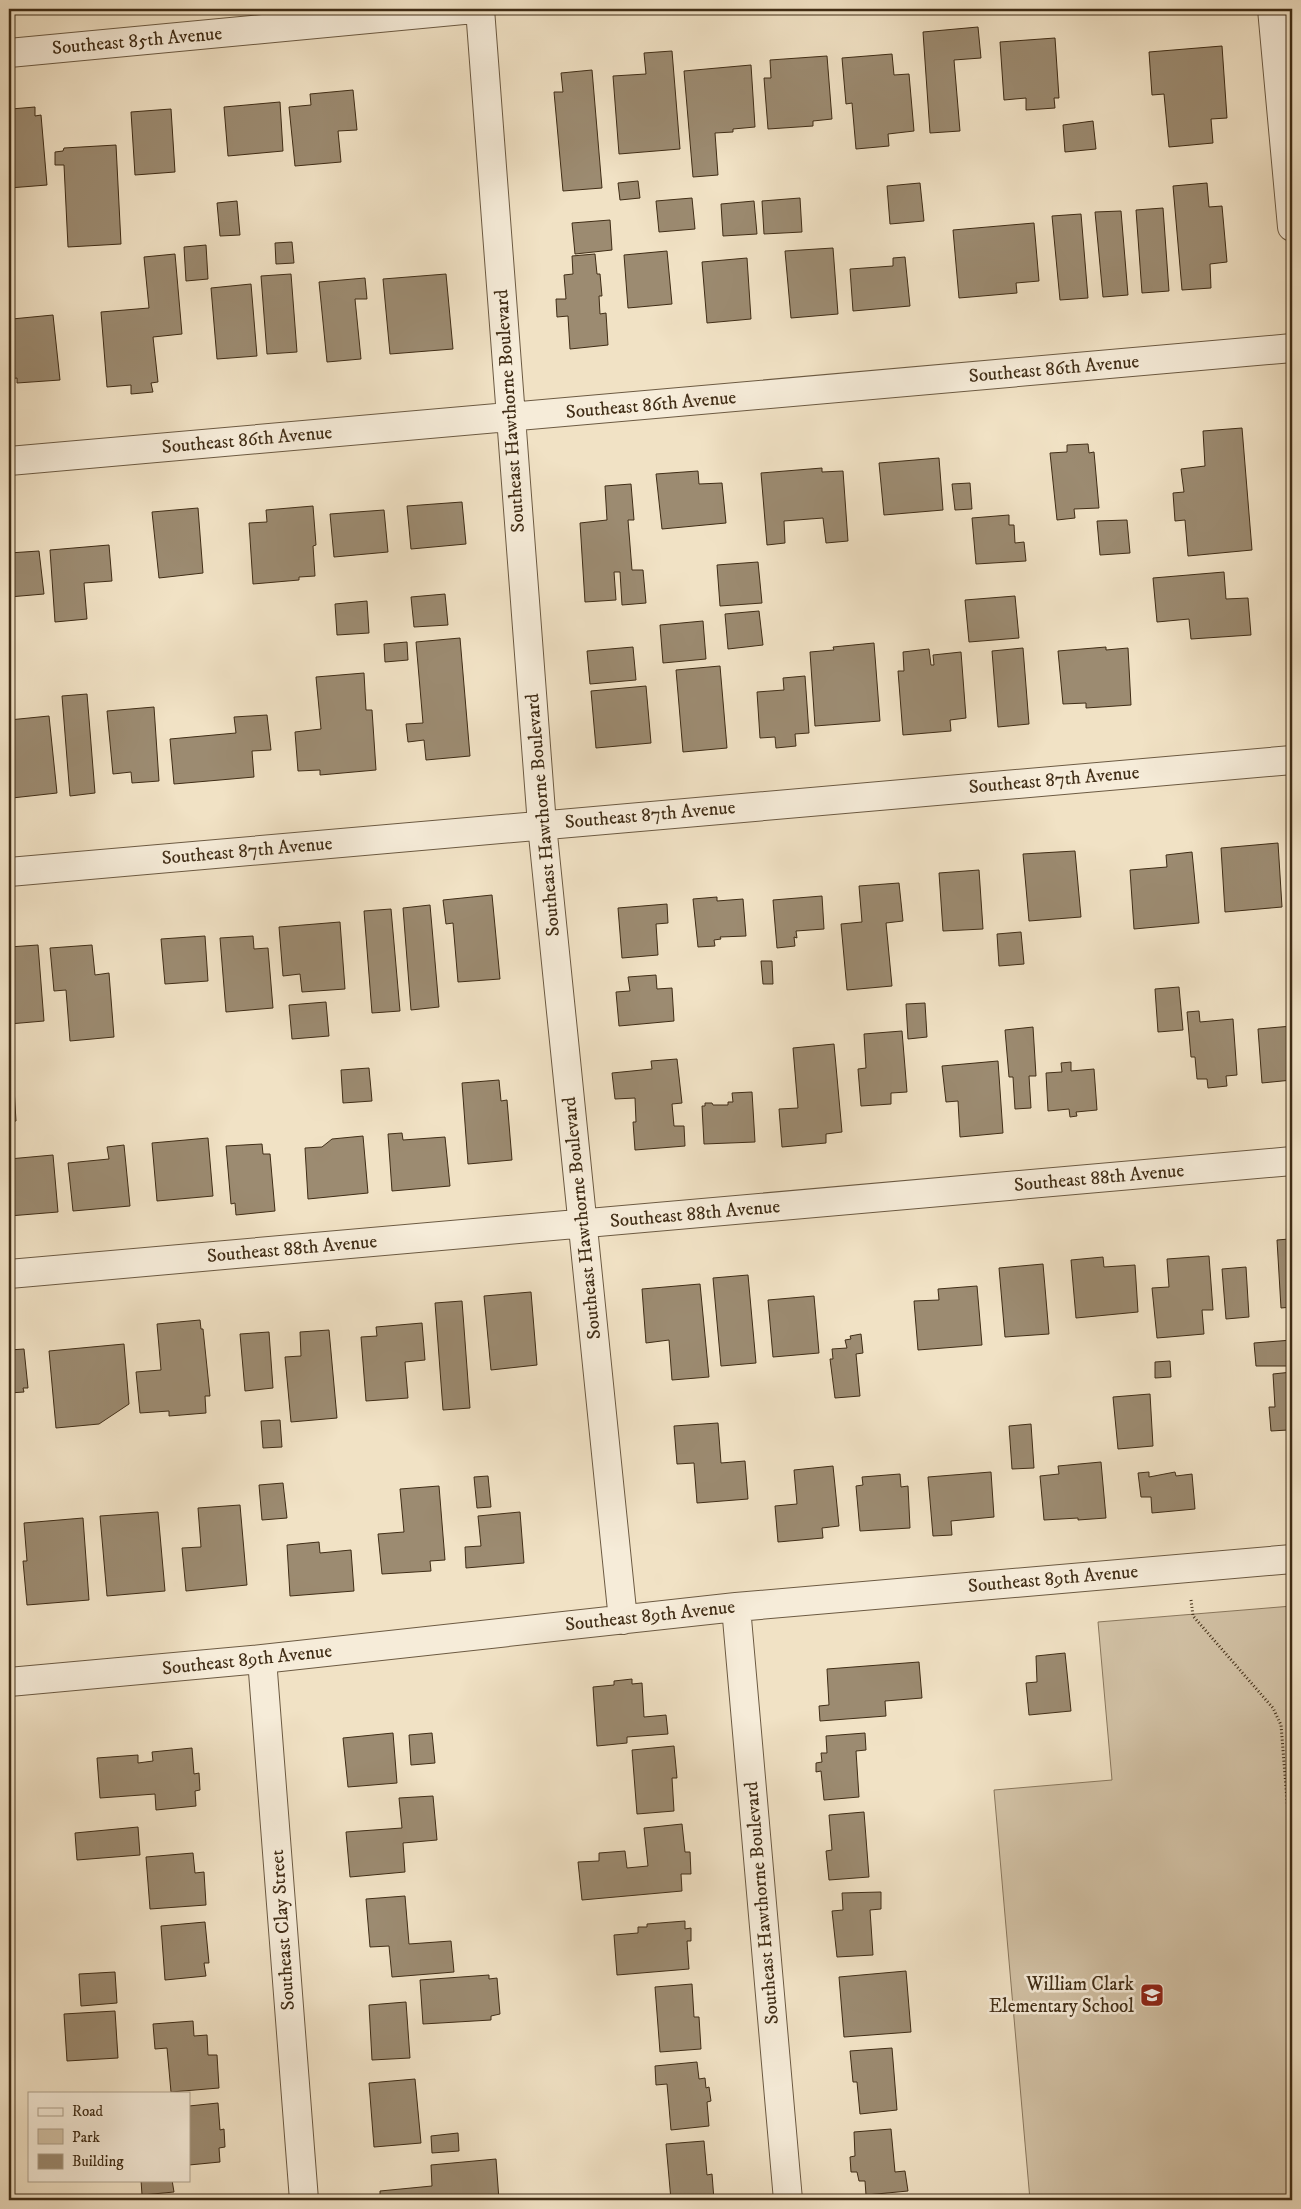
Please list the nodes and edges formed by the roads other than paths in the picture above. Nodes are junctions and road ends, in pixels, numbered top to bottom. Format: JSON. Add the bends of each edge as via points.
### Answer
{"nodes":[{"id":1,"x":474,"y":9,"type":"edge"},
{"id":2,"x":480,"y":9,"type":"edge"},
{"id":3,"x":1272,"y":9,"type":"edge"},
{"id":4,"x":9,"y":53,"type":"edge"},
{"id":5,"x":1292,"y":227,"type":"edge"},
{"id":6,"x":1292,"y":348,"type":"edge"},
{"id":7,"x":510,"y":418,"type":"junction"},
{"id":8,"x":9,"y":461,"type":"edge"},
{"id":9,"x":1292,"y":760,"type":"edge"},
{"id":10,"x":542,"y":825,"type":"junction"},
{"id":11,"x":9,"y":872,"type":"edge"},
{"id":12,"x":1292,"y":1161,"type":"edge"},
{"id":13,"x":582,"y":1224,"type":"junction"},
{"id":14,"x":9,"y":1274,"type":"edge"},
{"id":15,"x":1292,"y":1558,"type":"edge"},
{"id":16,"x":736,"y":1607,"type":"junction"},
{"id":17,"x":623,"y":1620,"type":"junction"},
{"id":18,"x":262,"y":1659,"type":"junction"},
{"id":19,"x":9,"y":1682,"type":"edge"},
{"id":20,"x":304,"y":2200,"type":"edge"},
{"id":21,"x":788,"y":2200,"type":"edge"}],
"edges":[{"from":1,"to":4,"type":"street","name":"Southeast 85th Avenue"},
{"from":2,"to":7,"type":"street","name":"Southeast Hawthorne Boulevard"},
{"from":3,"to":5,"type":"street"},
{"from":6,"to":7,"type":"street","name":"Southeast 86th Avenue"},
{"from":7,"to":8,"type":"street","name":"Southeast 86th Avenue"},
{"from":7,"to":10,"type":"street","name":"Southeast Hawthorne Boulevard"},
{"from":9,"to":10,"type":"street","name":"Southeast 87th Avenue"},
{"from":10,"to":11,"type":"street","name":"Southeast 87th Avenue"},
{"from":10,"to":13,"type":"street","name":"Southeast Hawthorne Boulevard"},
{"from":12,"to":13,"type":"street","name":"Southeast 88th Avenue"},
{"from":13,"to":14,"type":"street","name":"Southeast 88th Avenue"},
{"from":13,"to":17,"type":"street","name":"Southeast Hawthorne Boulevard"},
{"from":15,"to":16,"type":"street","name":"Southeast 89th Avenue"},
{"from":16,"to":17,"type":"street","name":"Southeast 89th Avenue"},
{"from":16,"to":21,"type":"street","name":"Southeast Hawthorne Boulevard"},
{"from":17,"to":18,"type":"street","name":"Southeast 89th Avenue"},
{"from":18,"to":19,"type":"street","name":"Southeast 89th Avenue"},
{"from":18,"to":20,"type":"street","name":"Southeast Clay Street"}]}
